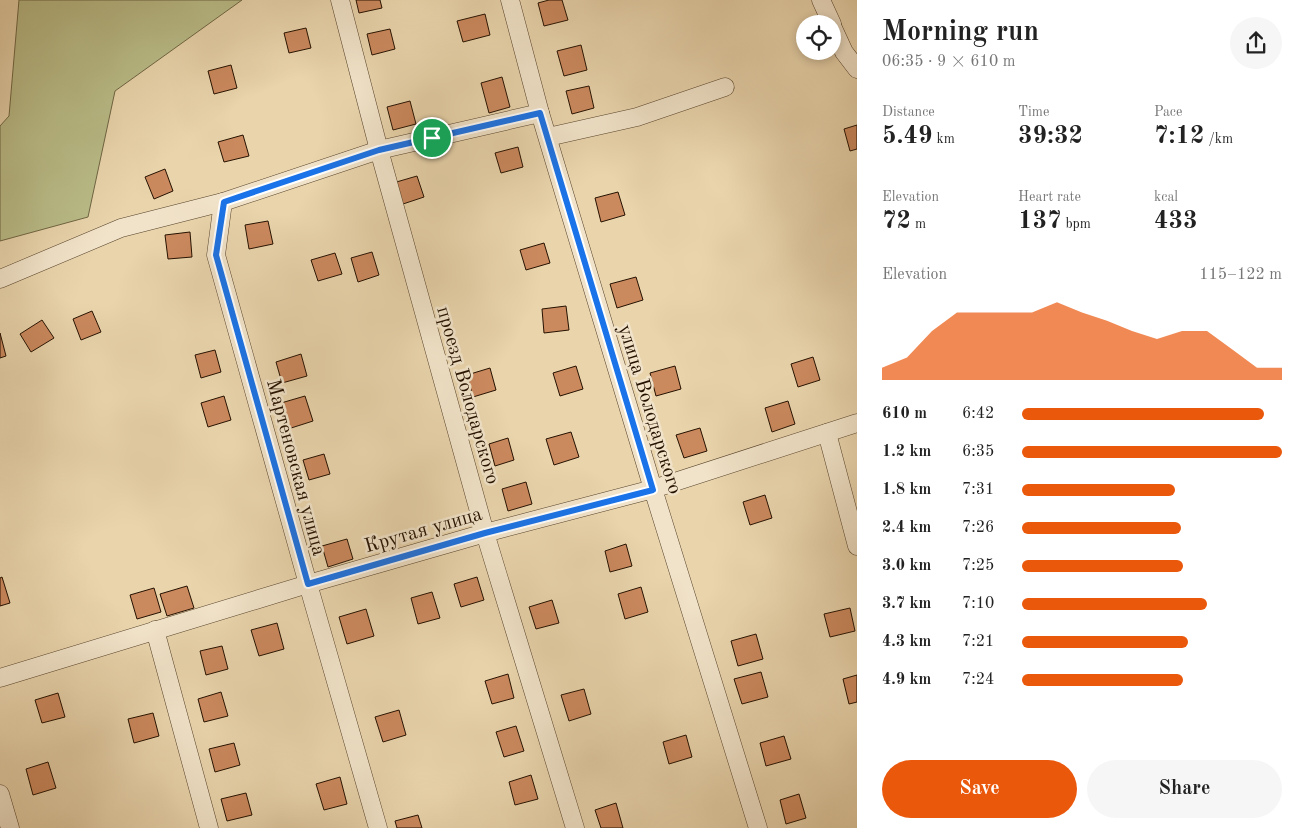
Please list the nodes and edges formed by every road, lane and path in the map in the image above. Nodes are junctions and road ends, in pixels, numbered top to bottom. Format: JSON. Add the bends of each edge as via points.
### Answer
{"nodes":[{"id":1,"x":340,"y":0,"type":"edge"},
{"id":2,"x":510,"y":0,"type":"edge"},
{"id":3,"x":821,"y":0,"type":"edge"},
{"id":4,"x":828,"y":15,"type":"edge"},
{"id":5,"x":841,"y":45,"type":"edge"},
{"id":6,"x":857,"y":69,"type":"edge"},
{"id":7,"x":725,"y":87,"type":"dead end"},
{"id":8,"x":540,"y":113,"type":"junction"},
{"id":9,"x":548,"y":137,"type":"junction"},
{"id":10,"x":379,"y":150,"type":"junction"},
{"id":11,"x":224,"y":202,"type":"junction"},
{"id":12,"x":0,"y":279,"type":"edge"},
{"id":13,"x":857,"y":423,"type":"edge"},
{"id":14,"x":827,"y":434,"type":"junction"},
{"id":15,"x":653,"y":490,"type":"junction"},
{"id":16,"x":485,"y":533,"type":"junction"},
{"id":17,"x":857,"y":546,"type":"edge"},
{"id":18,"x":308,"y":584,"type":"junction"},
{"id":19,"x":155,"y":630,"type":"junction"},
{"id":20,"x":0,"y":678,"type":"edge"},
{"id":21,"x":0,"y":794,"type":"edge"},
{"id":22,"x":10,"y":828,"type":"edge"},
{"id":23,"x":209,"y":828,"type":"edge"},
{"id":24,"x":378,"y":828,"type":"edge"},
{"id":25,"x":575,"y":828,"type":"edge"},
{"id":26,"x":758,"y":828,"type":"edge"}],
"edges":[{"from":1,"to":10,"type":"street","name":"проезд Володарского"},
{"from":2,"to":8,"type":"street","name":"улица Володарского"},
{"from":3,"to":4,"type":"street"},
{"from":5,"to":6,"type":"street"},
{"from":7,"to":9,"type":"street","via":[[636,117]]},
{"from":8,"to":9,"type":"street","name":"улица Володарского"},
{"from":8,"to":10,"type":"street"},
{"from":9,"to":15,"type":"street","name":"улица Володарского"},
{"from":10,"to":11,"type":"street"},
{"from":10,"to":16,"type":"street","name":"проезд Володарского"},
{"from":11,"to":12,"type":"street","via":[[121,228]]},
{"from":11,"to":18,"type":"street","name":"Мартеновская улица","via":[[216,255]]},
{"from":13,"to":14,"type":"street","name":"Крутая улица"},
{"from":14,"to":15,"type":"street","name":"Крутая улица"},
{"from":14,"to":17,"type":"street"},
{"from":15,"to":16,"type":"street","name":"Крутая улица"},
{"from":15,"to":26,"type":"street","name":"улица Володарского"},
{"from":16,"to":18,"type":"street","name":"Крутая улица"},
{"from":16,"to":25,"type":"street","name":"проезд Володарского"},
{"from":18,"to":19,"type":"street","name":"Крутая улица"},
{"from":18,"to":24,"type":"street","name":"Мартеновская улица"},
{"from":19,"to":20,"type":"street","name":"Крутая улица"},
{"from":19,"to":23,"type":"street"},
{"from":21,"to":22,"type":"street"}]}
